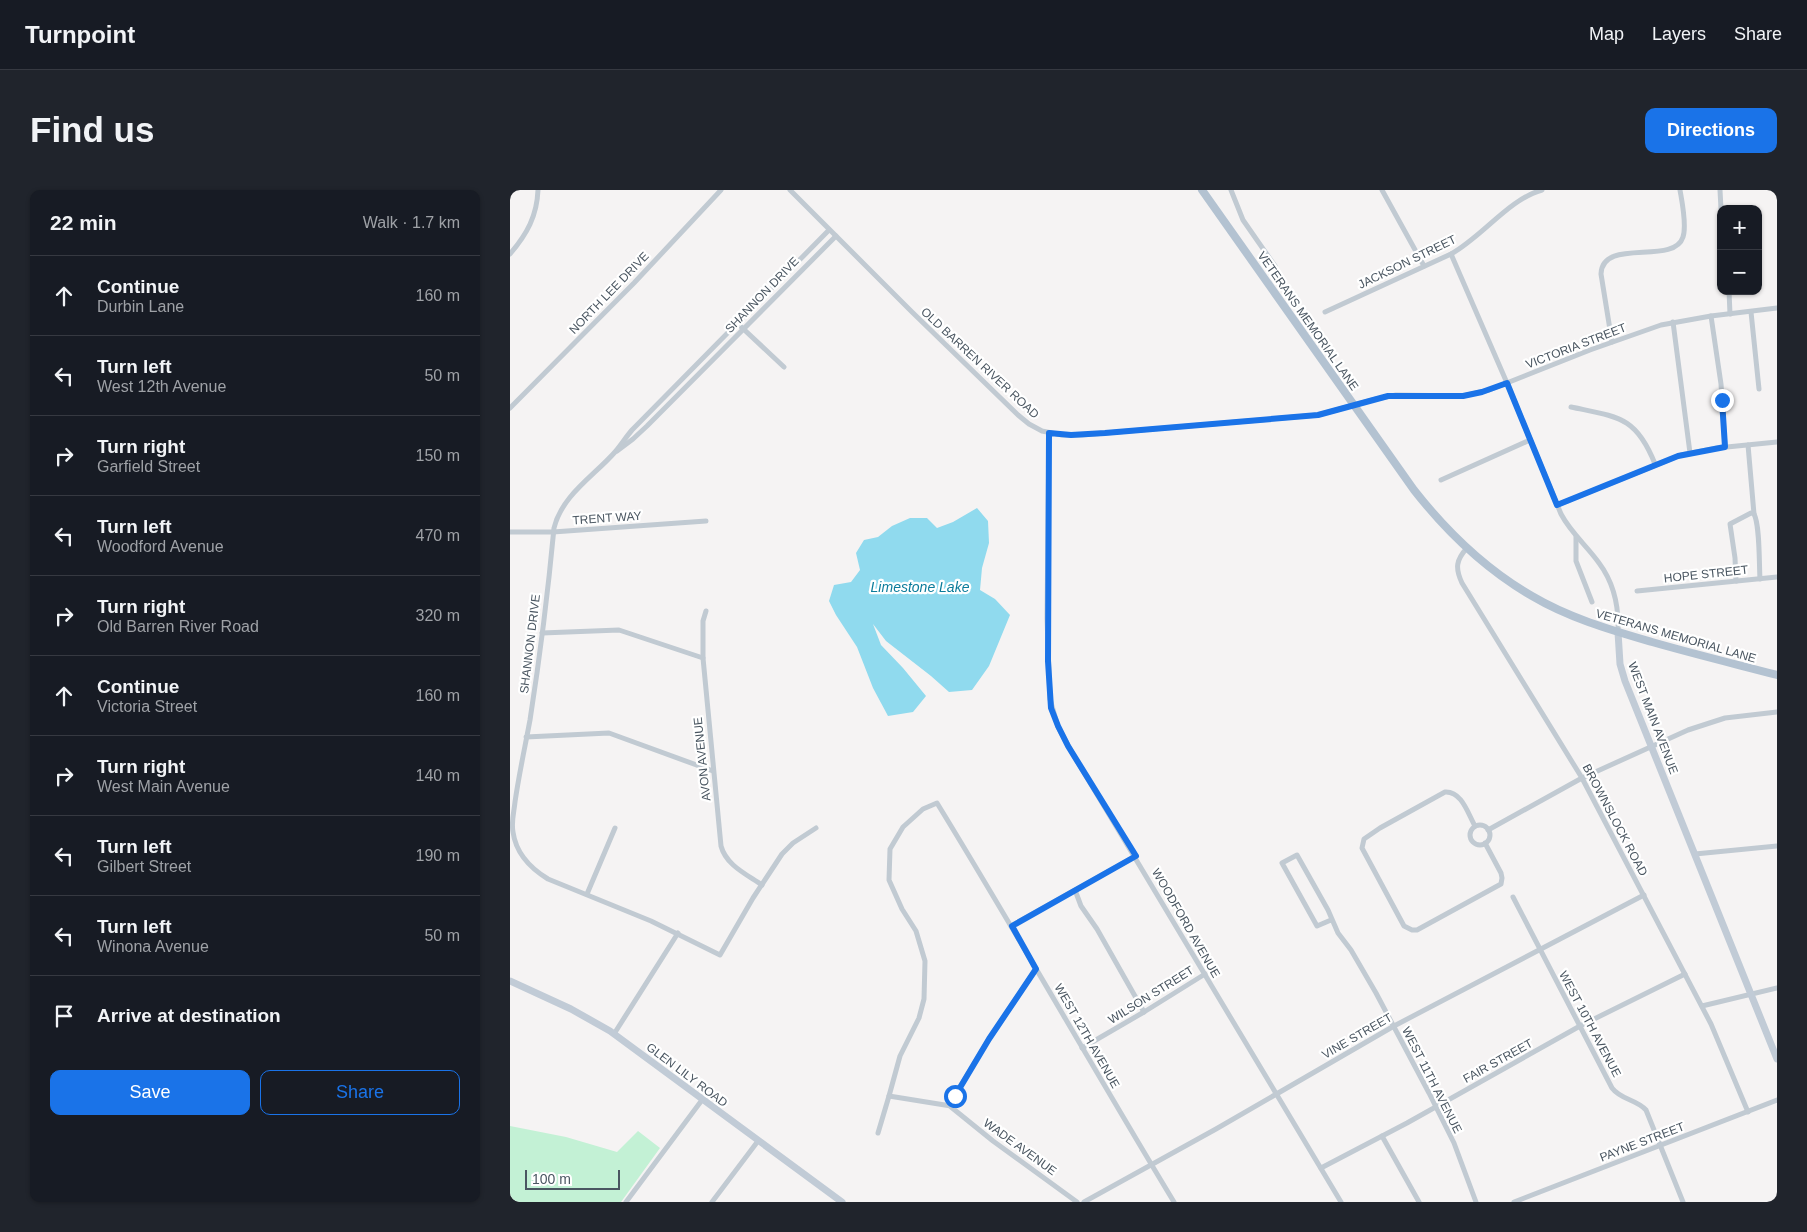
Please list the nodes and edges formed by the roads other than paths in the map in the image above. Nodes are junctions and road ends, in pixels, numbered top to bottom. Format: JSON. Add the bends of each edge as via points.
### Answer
{"nodes":[{"id":1,"x":538,"y":190,"type":"edge"},
{"id":2,"x":721,"y":190,"type":"edge"},
{"id":3,"x":790,"y":190,"type":"edge"},
{"id":4,"x":1202,"y":190,"type":"edge"},
{"id":5,"x":1232,"y":190,"type":"edge"},
{"id":6,"x":1382,"y":190,"type":"edge"},
{"id":7,"x":1542,"y":190,"type":"edge"},
{"id":8,"x":1680,"y":190,"type":"edge"},
{"id":9,"x":1720,"y":190,"type":"edge"},
{"id":10,"x":1722,"y":205,"type":"edge"},
{"id":11,"x":829,"y":230,"type":"junction"},
{"id":12,"x":836,"y":236,"type":"junction"},
{"id":13,"x":510,"y":254,"type":"edge"},
{"id":14,"x":1451,"y":254,"type":"junction"},
{"id":15,"x":1275,"y":266,"type":"dead end"},
{"id":16,"x":1424,"y":266,"type":"junction"},
{"id":17,"x":783,"y":276,"type":"junction"},
{"id":18,"x":789,"y":282,"type":"junction"},
{"id":19,"x":1729,"y":295,"type":"edge"},
{"id":20,"x":1777,"y":308,"type":"edge"},
{"id":21,"x":1325,"y":312,"type":"dead end"},
{"id":22,"x":1751,"y":312,"type":"junction"},
{"id":23,"x":1730,"y":314,"type":"junction"},
{"id":24,"x":1711,"y":316,"type":"junction"},
{"id":25,"x":737,"y":322,"type":"junction"},
{"id":26,"x":1673,"y":322,"type":"junction"},
{"id":27,"x":743,"y":329,"type":"junction"},
{"id":28,"x":1612,"y":342,"type":"junction"},
{"id":29,"x":784,"y":367,"type":"dead end"},
{"id":30,"x":1507,"y":383,"type":"junction"},
{"id":31,"x":674,"y":387,"type":"junction"},
{"id":32,"x":1759,"y":389,"type":"dead end"},
{"id":33,"x":680,"y":393,"type":"junction"},
{"id":34,"x":1354,"y":406,"type":"junction"},
{"id":35,"x":1571,"y":407,"type":"dead end"},
{"id":36,"x":510,"y":408,"type":"edge"},
{"id":37,"x":1049,"y":433,"type":"junction"},
{"id":38,"x":1530,"y":440,"type":"junction"},
{"id":39,"x":1777,"y":442,"type":"edge"},
{"id":40,"x":1748,"y":445,"type":"junction"},
{"id":41,"x":1725,"y":447,"type":"junction"},
{"id":42,"x":616,"y":451,"type":"junction"},
{"id":43,"x":1690,"y":453,"type":"junction"},
{"id":44,"x":1655,"y":464,"type":"junction"},
{"id":45,"x":1441,"y":480,"type":"dead end"},
{"id":46,"x":1557,"y":505,"type":"junction"},
{"id":47,"x":1754,"y":514,"type":"junction"},
{"id":48,"x":706,"y":521,"type":"dead end"},
{"id":49,"x":510,"y":532,"type":"edge"},
{"id":50,"x":553,"y":532,"type":"junction"},
{"id":51,"x":1576,"y":537,"type":"junction"},
{"id":52,"x":1466,"y":548,"type":"junction"},
{"id":53,"x":1777,"y":577,"type":"edge"},
{"id":54,"x":1760,"y":579,"type":"junction"},
{"id":55,"x":1736,"y":581,"type":"junction"},
{"id":56,"x":1637,"y":591,"type":"dead end"},
{"id":57,"x":1592,"y":602,"type":"dead end"},
{"id":58,"x":706,"y":611,"type":"dead end"},
{"id":59,"x":1618,"y":632,"type":"junction"},
{"id":60,"x":542,"y":633,"type":"junction"},
{"id":61,"x":703,"y":658,"type":"junction"},
{"id":62,"x":1777,"y":675,"type":"edge"},
{"id":63,"x":1777,"y":712,"type":"edge"},
{"id":64,"x":526,"y":736,"type":"junction"},
{"id":65,"x":1651,"y":747,"type":"junction"},
{"id":66,"x":713,"y":770,"type":"junction"},
{"id":67,"x":1582,"y":778,"type":"junction"},
{"id":68,"x":1475,"y":826,"type":"junction"},
{"id":69,"x":615,"y":828,"type":"dead end"},
{"id":70,"x":816,"y":828,"type":"dead end"},
{"id":71,"x":1488,"y":830,"type":"junction"},
{"id":72,"x":1484,"y":843,"type":"junction"},
{"id":73,"x":1777,"y":846,"type":"edge"},
{"id":74,"x":1695,"y":854,"type":"junction"},
{"id":75,"x":1136,"y":856,"type":"junction"},
{"id":76,"x":762,"y":885,"type":"junction"},
{"id":77,"x":1075,"y":890,"type":"junction"},
{"id":78,"x":587,"y":894,"type":"junction"},
{"id":79,"x":1644,"y":895,"type":"junction"},
{"id":80,"x":1513,"y":897,"type":"dead end"},
{"id":81,"x":1331,"y":920,"type":"junction"},
{"id":82,"x":1012,"y":926,"type":"junction"},
{"id":83,"x":678,"y":934,"type":"junction"},
{"id":84,"x":1539,"y":949,"type":"junction"},
{"id":85,"x":1036,"y":969,"type":"junction"},
{"id":86,"x":1205,"y":974,"type":"junction"},
{"id":87,"x":1685,"y":974,"type":"junction"},
{"id":88,"x":510,"y":981,"type":"edge"},
{"id":89,"x":1777,"y":988,"type":"edge"},
{"id":90,"x":1751,"y":994,"type":"junction"},
{"id":91,"x":1702,"y":1006,"type":"junction"},
{"id":92,"x":1144,"y":1012,"type":"junction"},
{"id":93,"x":1394,"y":1026,"type":"junction"},
{"id":94,"x":1580,"y":1026,"type":"junction"},
{"id":95,"x":614,"y":1034,"type":"junction"},
{"id":96,"x":1082,"y":1048,"type":"junction"},
{"id":97,"x":1777,"y":1059,"type":"edge"},
{"id":98,"x":1276,"y":1094,"type":"junction"},
{"id":99,"x":889,"y":1096,"type":"junction"},
{"id":100,"x":702,"y":1100,"type":"junction"},
{"id":101,"x":1777,"y":1100,"type":"edge"},
{"id":102,"x":1436,"y":1106,"type":"junction"},
{"id":103,"x":951,"y":1107,"type":"junction"},
{"id":104,"x":1748,"y":1112,"type":"junction"},
{"id":105,"x":878,"y":1133,"type":"dead end"},
{"id":106,"x":1382,"y":1136,"type":"junction"},
{"id":107,"x":758,"y":1141,"type":"junction"},
{"id":108,"x":1661,"y":1145,"type":"junction"},
{"id":109,"x":1152,"y":1165,"type":"junction"},
{"id":110,"x":1321,"y":1168,"type":"junction"},
{"id":111,"x":626,"y":1202,"type":"edge"},
{"id":112,"x":712,"y":1202,"type":"edge"},
{"id":113,"x":842,"y":1202,"type":"edge"},
{"id":114,"x":1077,"y":1202,"type":"edge"},
{"id":115,"x":1084,"y":1202,"type":"edge"},
{"id":116,"x":1174,"y":1202,"type":"edge"},
{"id":117,"x":1341,"y":1202,"type":"edge"},
{"id":118,"x":1419,"y":1202,"type":"edge"},
{"id":119,"x":1476,"y":1202,"type":"edge"},
{"id":120,"x":1514,"y":1202,"type":"edge"},
{"id":121,"x":1683,"y":1202,"type":"edge"}],
"edges":[{"from":1,"to":13,"type":"street","via":[[532,223]]},
{"from":2,"to":36,"type":"street","name":"NORTH LEE DRIVE"},
{"from":3,"to":11,"type":"street","name":"OLD BARREN RIVER ROAD"},
{"from":4,"to":34,"type":"main road","name":"VETERANS MEMORIAL LANE"},
{"from":5,"to":15,"type":"street","via":[[1243,220]]},
{"from":6,"to":16,"type":"street"},
{"from":7,"to":14,"type":"street","name":"JACKSON STREET","via":[[1521,199]]},
{"from":8,"to":28,"type":"street","via":[[1684,231],[1679,244],[1664,250],[1618,255],[1604,263],[1601,274]]},
{"from":9,"to":10,"type":"street"},
{"from":11,"to":12,"type":"street","name":"OLD BARREN RIVER ROAD"},
{"from":11,"to":17,"type":"street","name":"SHANNON DRIVE"},
{"from":12,"to":18,"type":"street","name":"SHANNON DRIVE"},
{"from":12,"to":37,"type":"street","name":"OLD BARREN RIVER ROAD","via":[[1012,410],[1029,424]]},
{"from":14,"to":16,"type":"street","name":"JACKSON STREET"},
{"from":14,"to":30,"type":"street","name":"WEST MAIN AVENUE"},
{"from":16,"to":21,"type":"street","name":"JACKSON STREET"},
{"from":17,"to":18,"type":"street"},
{"from":17,"to":25,"type":"street","name":"SHANNON DRIVE"},
{"from":18,"to":27,"type":"street","name":"SHANNON DRIVE"},
{"from":19,"to":23,"type":"street"},
{"from":20,"to":22,"type":"street","name":"VICTORIA STREET"},
{"from":22,"to":23,"type":"street","name":"VICTORIA STREET"},
{"from":22,"to":32,"type":"street"},
{"from":23,"to":24,"type":"street","name":"VICTORIA STREET"},
{"from":24,"to":26,"type":"street","name":"VICTORIA STREET"},
{"from":24,"to":41,"type":"street","via":[[1722,392]]},
{"from":25,"to":27,"type":"street"},
{"from":25,"to":31,"type":"street","name":"SHANNON DRIVE"},
{"from":26,"to":28,"type":"street","name":"VICTORIA STREET"},
{"from":26,"to":43,"type":"street"},
{"from":27,"to":29,"type":"street"},
{"from":27,"to":33,"type":"street","name":"SHANNON DRIVE"},
{"from":28,"to":30,"type":"street","name":"VICTORIA STREET"},
{"from":30,"to":34,"type":"street","name":"VICTORIA STREET","via":[[1473,394],[1442,397],[1396,395]]},
{"from":30,"to":38,"type":"street","name":"WEST MAIN AVENUE"},
{"from":31,"to":33,"type":"street"},
{"from":31,"to":42,"type":"street","name":"SHANNON DRIVE"},
{"from":33,"to":42,"type":"street","name":"SHANNON DRIVE","via":[[633,439]]},
{"from":34,"to":37,"type":"street","name":"OLD BARREN RIVER ROAD","via":[[1318,415],[1212,425],[1082,435]]},
{"from":34,"to":52,"type":"main road","name":"VETERANS MEMORIAL LANE","via":[[1427,506]]},
{"from":35,"to":44,"type":"street","via":[[1627,422],[1648,446]]},
{"from":37,"to":75,"type":"street","name":"WOODFORD AVENUE","via":[[1048,652],[1051,708],[1068,746]]},
{"from":38,"to":45,"type":"street"},
{"from":38,"to":46,"type":"street","name":"WEST MAIN AVENUE"},
{"from":39,"to":40,"type":"street"},
{"from":40,"to":41,"type":"street"},
{"from":40,"to":47,"type":"street"},
{"from":41,"to":43,"type":"street"},
{"from":42,"to":50,"type":"street","name":"SHANNON DRIVE","via":[[564,504]]},
{"from":43,"to":44,"type":"street"},
{"from":44,"to":46,"type":"street"},
{"from":46,"to":51,"type":"street","name":"WEST MAIN AVENUE"},
{"from":47,"to":54,"type":"street"},
{"from":47,"to":55,"type":"street","via":[[1730,524]]},
{"from":48,"to":50,"type":"street","name":"TRENT WAY"},
{"from":49,"to":50,"type":"street","name":"TRENT WAY"},
{"from":50,"to":60,"type":"street","name":"SHANNON DRIVE"},
{"from":51,"to":57,"type":"street","via":[[1576,561]]},
{"from":51,"to":59,"type":"street","name":"WEST MAIN AVENUE","via":[[1599,563],[1610,584],[1616,604]]},
{"from":52,"to":59,"type":"main road","name":"VETERANS MEMORIAL LANE","via":[[1508,581],[1538,599],[1574,617]]},
{"from":52,"to":67,"type":"street","name":"BROWNSLOCK ROAD","via":[[1456,566],[1462,583]]},
{"from":53,"to":54,"type":"street","name":"HOPE STREET"},
{"from":54,"to":55,"type":"street","name":"HOPE STREET"},
{"from":55,"to":56,"type":"street","name":"HOPE STREET"},
{"from":58,"to":61,"type":"street","name":"AVON AVENUE"},
{"from":59,"to":62,"type":"main road","name":"VETERANS MEMORIAL LANE"},
{"from":59,"to":65,"type":"street","name":"WEST MAIN AVENUE","via":[[1622,671]]},
{"from":60,"to":61,"type":"street","via":[[619,630]]},
{"from":60,"to":64,"type":"street","name":"SHANNON DRIVE"},
{"from":61,"to":66,"type":"street","name":"AVON AVENUE"},
{"from":63,"to":65,"type":"street","via":[[1718,719]]},
{"from":64,"to":66,"type":"street","via":[[609,733]]},
{"from":64,"to":78,"type":"street","name":"SHANNON DRIVE","via":[[512,823],[517,847],[528,864],[539,873]]},
{"from":65,"to":67,"type":"street"},
{"from":65,"to":74,"type":"street","name":"WEST MAIN AVENUE"},
{"from":66,"to":76,"type":"street","name":"AVON AVENUE","via":[[723,854]]},
{"from":67,"to":71,"type":"street"},
{"from":67,"to":79,"type":"street","name":"BROWNSLOCK ROAD"},
{"from":68,"to":71,"type":"street","via":[[1481,825]]},
{"from":68,"to":72,"type":"street","via":[[1470,834],[1471,840],[1476,844]]},
{"from":68,"to":72,"type":"street","via":[[1460,799],[1452,792],[1445,792],[1364,838],[1362,848],[1404,926],[1417,930],[1501,884],[1501,873]]},
{"from":69,"to":78,"type":"street"},
{"from":70,"to":76,"type":"street","via":[[787,848]]},
{"from":71,"to":72,"type":"street","via":[[1489,838]]},
{"from":73,"to":74,"type":"street"},
{"from":74,"to":90,"type":"street","name":"WEST MAIN AVENUE"},
{"from":75,"to":77,"type":"street"},
{"from":75,"to":86,"type":"street","name":"WOODFORD AVENUE"},
{"from":76,"to":83,"type":"street","name":"SHANNON DRIVE","via":[[720,955]]},
{"from":77,"to":82,"type":"street"},
{"from":77,"to":92,"type":"street","via":[[1081,906]]},
{"from":78,"to":83,"type":"street","name":"SHANNON DRIVE"},
{"from":79,"to":84,"type":"street","name":"VINE STREET"},
{"from":79,"to":87,"type":"street","name":"BROWNSLOCK ROAD"},
{"from":80,"to":84,"type":"street","name":"WEST 10TH AVENUE"},
{"from":81,"to":81,"type":"street","name":"WEST 11TH AVENUE","via":[[1297,855],[1282,864],[1317,926]]},
{"from":81,"to":93,"type":"street","name":"WEST 11TH AVENUE"},
{"from":82,"to":85,"type":"street","name":"WEST 12TH AVENUE"},
{"from":82,"to":99,"type":"street","name":"WEST 12TH AVENUE","via":[[936,803],[923,809],[903,827],[890,849],[890,880],[916,931],[925,961],[924,999],[900,1056]]},
{"from":83,"to":95,"type":"street"},
{"from":84,"to":93,"type":"street","name":"VINE STREET"},
{"from":84,"to":94,"type":"street","name":"WEST 10TH AVENUE"},
{"from":85,"to":96,"type":"street","name":"WEST 12TH AVENUE"},
{"from":85,"to":103,"type":"street","via":[[989,1039],[953,1098]]},
{"from":86,"to":92,"type":"street","name":"WILSON STREET"},
{"from":86,"to":98,"type":"street","name":"WOODFORD AVENUE"},
{"from":87,"to":91,"type":"street","name":"BROWNSLOCK ROAD"},
{"from":87,"to":94,"type":"street","name":"FAIR STREET"},
{"from":88,"to":95,"type":"street","name":"GLEN LILY ROAD","via":[[571,1008]]},
{"from":89,"to":90,"type":"street"},
{"from":90,"to":91,"type":"street"},
{"from":90,"to":97,"type":"street","name":"WEST MAIN AVENUE"},
{"from":91,"to":104,"type":"street","name":"BROWNSLOCK ROAD"},
{"from":92,"to":96,"type":"street","name":"WILSON STREET"},
{"from":93,"to":98,"type":"street","name":"VINE STREET"},
{"from":93,"to":102,"type":"street","name":"WEST 11TH AVENUE"},
{"from":94,"to":102,"type":"street","name":"FAIR STREET"},
{"from":94,"to":108,"type":"street","name":"WEST 10TH AVENUE","via":[[1612,1088],[1620,1096],[1644,1107]]},
{"from":95,"to":100,"type":"street","name":"GLEN LILY ROAD"},
{"from":96,"to":109,"type":"street","name":"WEST 12TH AVENUE"},
{"from":98,"to":109,"type":"street","name":"VINE STREET"},
{"from":98,"to":110,"type":"street","name":"WOODFORD AVENUE"},
{"from":99,"to":103,"type":"street"},
{"from":99,"to":105,"type":"street"},
{"from":100,"to":107,"type":"street","name":"GLEN LILY ROAD"},
{"from":100,"to":111,"type":"street"},
{"from":101,"to":104,"type":"street","name":"PAYNE STREET"},
{"from":102,"to":106,"type":"street","name":"FAIR STREET"},
{"from":102,"to":119,"type":"street","name":"WEST 11TH AVENUE"},
{"from":103,"to":114,"type":"street","name":"WADE AVENUE"},
{"from":104,"to":108,"type":"street","name":"PAYNE STREET"},
{"from":106,"to":110,"type":"street","name":"FAIR STREET"},
{"from":106,"to":118,"type":"street"},
{"from":107,"to":112,"type":"street"},
{"from":107,"to":113,"type":"street","name":"GLEN LILY ROAD"},
{"from":108,"to":120,"type":"street","name":"PAYNE STREET"},
{"from":108,"to":121,"type":"street","name":"WEST 10TH AVENUE"},
{"from":109,"to":115,"type":"street","name":"VINE STREET"},
{"from":109,"to":116,"type":"street","name":"WEST 12TH AVENUE"},
{"from":110,"to":117,"type":"street","name":"WOODFORD AVENUE"}]}
